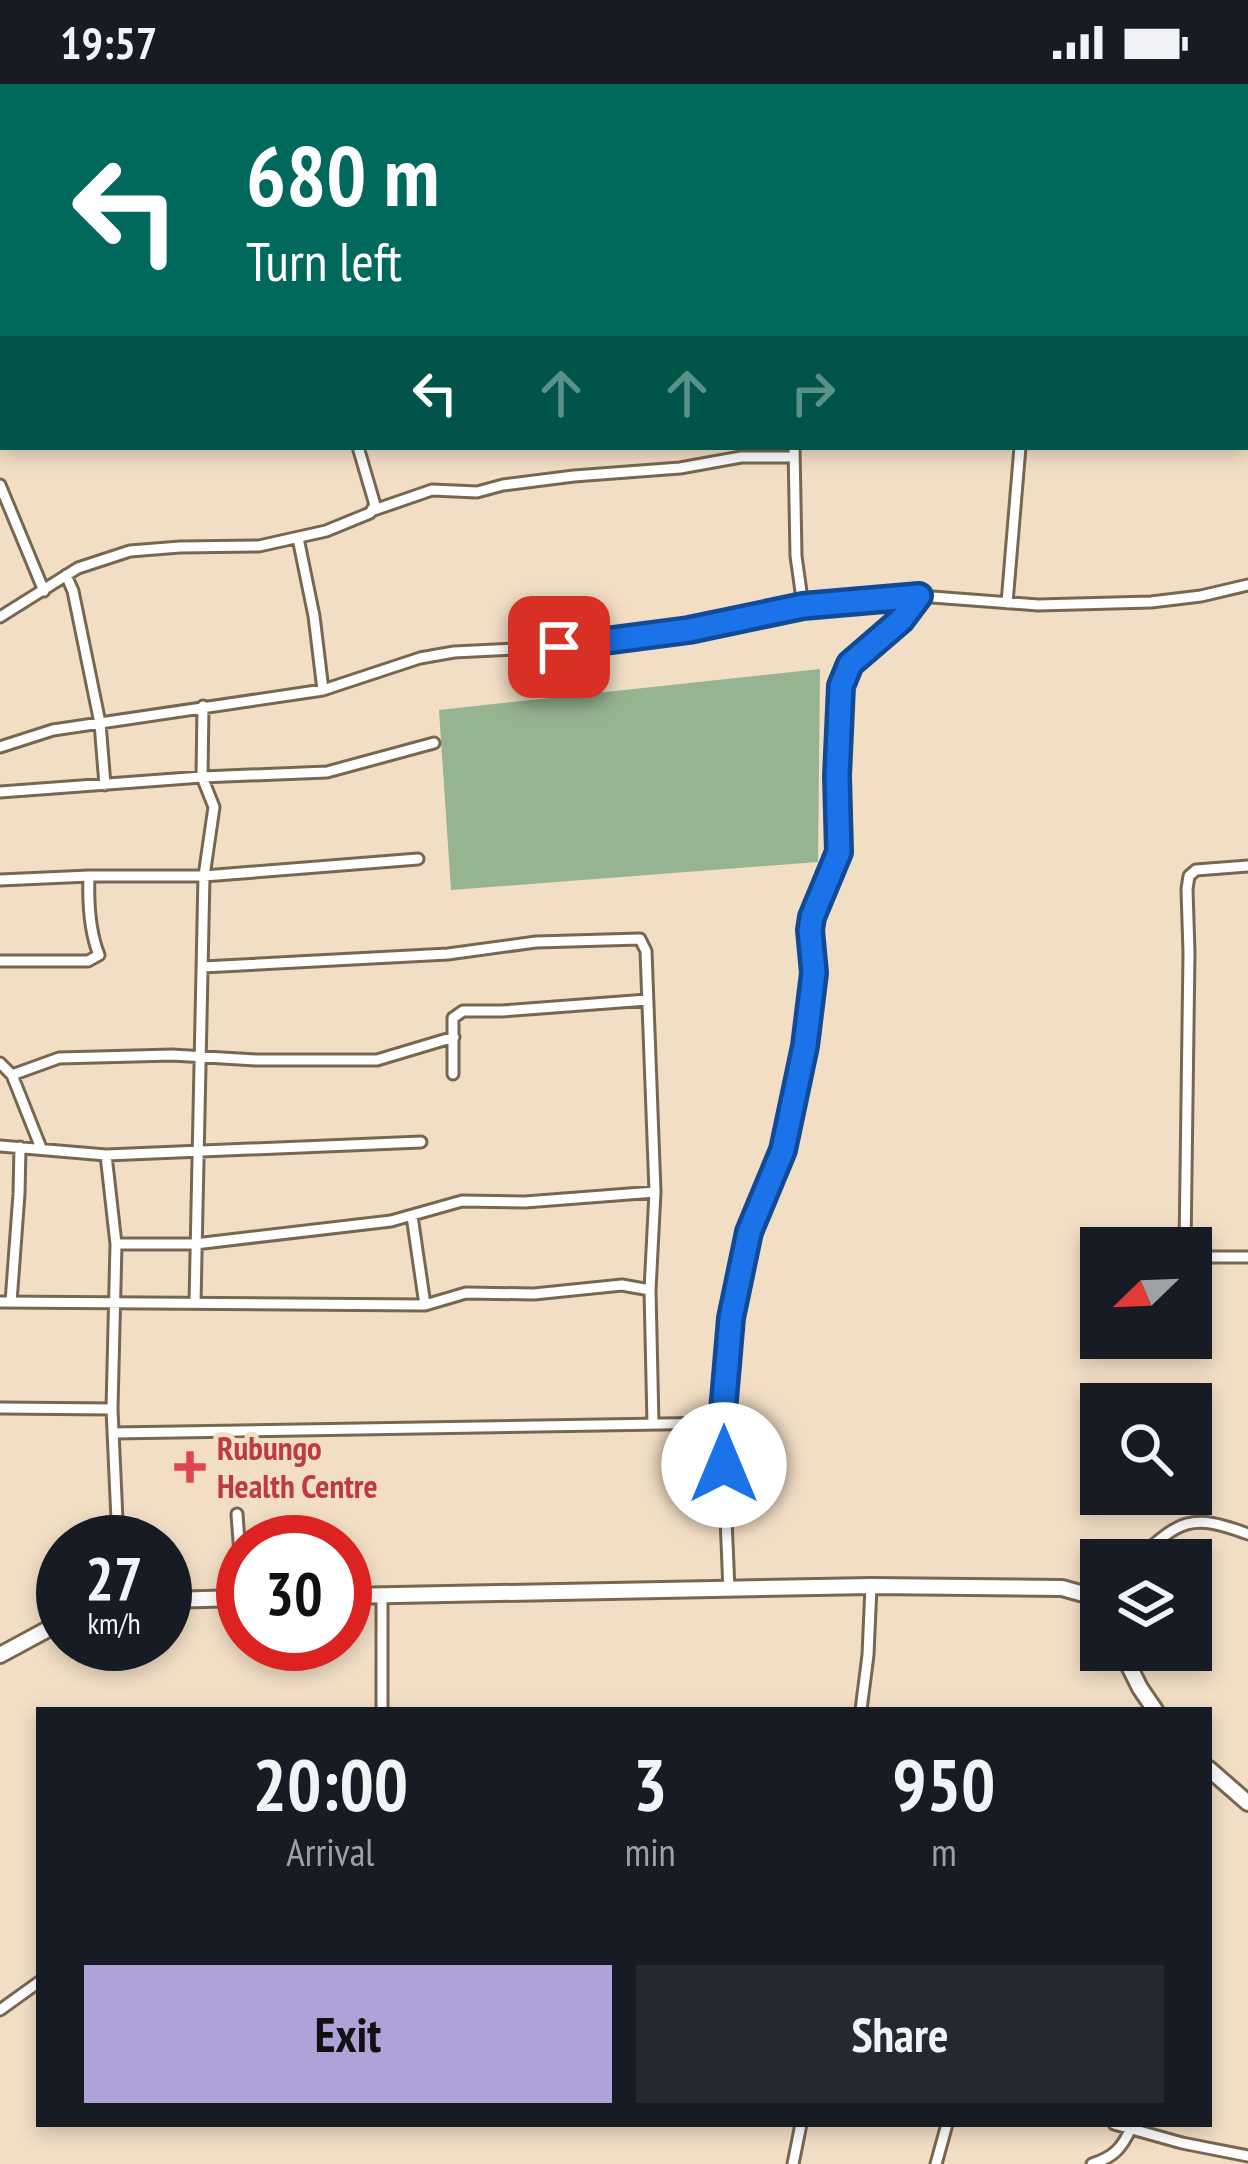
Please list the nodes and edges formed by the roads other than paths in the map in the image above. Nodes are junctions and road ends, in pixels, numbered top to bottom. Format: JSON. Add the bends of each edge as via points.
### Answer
{"nodes":[{"id":1,"x":359,"y":450,"type":"edge"},
{"id":2,"x":1020,"y":450,"type":"edge"},
{"id":3,"x":794,"y":452,"type":"edge"},
{"id":4,"x":0,"y":485,"type":"edge"},
{"id":5,"x":374,"y":510,"type":"junction"},
{"id":6,"x":298,"y":538,"type":"junction"},
{"id":7,"x":66,"y":575,"type":"junction"},
{"id":8,"x":1248,"y":585,"type":"edge"},
{"id":9,"x":44,"y":591,"type":"junction"},
{"id":10,"x":919,"y":596,"type":"junction"},
{"id":11,"x":1007,"y":603,"type":"junction"},
{"id":12,"x":803,"y":606,"type":"junction"},
{"id":13,"x":0,"y":617,"type":"edge"},
{"id":14,"x":323,"y":690,"type":"junction"},
{"id":15,"x":203,"y":706,"type":"junction"},
{"id":16,"x":100,"y":723,"type":"junction"},
{"id":17,"x":434,"y":743,"type":"dead end"},
{"id":18,"x":0,"y":747,"type":"edge"},
{"id":19,"x":202,"y":777,"type":"junction"},
{"id":20,"x":105,"y":784,"type":"junction"},
{"id":21,"x":0,"y":792,"type":"edge"},
{"id":22,"x":418,"y":859,"type":"dead end"},
{"id":23,"x":1248,"y":866,"type":"edge"},
{"id":24,"x":89,"y":876,"type":"junction"},
{"id":25,"x":204,"y":876,"type":"junction"},
{"id":26,"x":0,"y":880,"type":"edge"},
{"id":27,"x":0,"y":961,"type":"edge"},
{"id":28,"x":203,"y":967,"type":"junction"},
{"id":29,"x":647,"y":1000,"type":"junction"},
{"id":30,"x":454,"y":1037,"type":"junction"},
{"id":31,"x":200,"y":1058,"type":"junction"},
{"id":32,"x":0,"y":1063,"type":"edge"},
{"id":33,"x":453,"y":1074,"type":"dead end"},
{"id":34,"x":12,"y":1076,"type":"junction"},
{"id":35,"x":421,"y":1142,"type":"dead end"},
{"id":36,"x":0,"y":1146,"type":"edge"},
{"id":37,"x":20,"y":1147,"type":"junction"},
{"id":38,"x":40,"y":1148,"type":"junction"},
{"id":39,"x":197,"y":1152,"type":"junction"},
{"id":40,"x":106,"y":1155,"type":"junction"},
{"id":41,"x":655,"y":1192,"type":"junction"},
{"id":42,"x":412,"y":1216,"type":"junction"},
{"id":43,"x":1185,"y":1227,"type":"edge"},
{"id":44,"x":116,"y":1244,"type":"junction"},
{"id":45,"x":195,"y":1244,"type":"junction"},
{"id":46,"x":1212,"y":1257,"type":"edge"},
{"id":47,"x":1248,"y":1257,"type":"edge"},
{"id":48,"x":650,"y":1290,"type":"junction"},
{"id":49,"x":6,"y":1302,"type":"edge"},
{"id":50,"x":115,"y":1303,"type":"junction"},
{"id":51,"x":195,"y":1304,"type":"junction"},
{"id":52,"x":425,"y":1305,"type":"junction"},
{"id":53,"x":0,"y":1408,"type":"edge"},
{"id":54,"x":112,"y":1409,"type":"junction"},
{"id":55,"x":722,"y":1423,"type":"junction"},
{"id":56,"x":652,"y":1424,"type":"junction"},
{"id":57,"x":114,"y":1433,"type":"junction"},
{"id":58,"x":117,"y":1515,"type":"edge"},
{"id":59,"x":1248,"y":1534,"type":"edge"},
{"id":60,"x":1159,"y":1539,"type":"edge"},
{"id":61,"x":871,"y":1586,"type":"junction"},
{"id":62,"x":729,"y":1590,"type":"junction"},
{"id":63,"x":1080,"y":1593,"type":"edge"},
{"id":64,"x":372,"y":1594,"type":"edge"},
{"id":65,"x":382,"y":1594,"type":"junction"},
{"id":66,"x":36,"y":1635,"type":"edge"},
{"id":67,"x":0,"y":1654,"type":"edge"},
{"id":68,"x":1132,"y":1671,"type":"edge"},
{"id":69,"x":382,"y":1707,"type":"edge"},
{"id":70,"x":861,"y":1707,"type":"edge"},
{"id":71,"x":1153,"y":1707,"type":"edge"},
{"id":72,"x":1212,"y":1772,"type":"edge"},
{"id":73,"x":1248,"y":1803,"type":"edge"},
{"id":74,"x":36,"y":1984,"type":"edge"},
{"id":75,"x":0,"y":2010,"type":"edge"},
{"id":76,"x":800,"y":2127,"type":"edge"},
{"id":77,"x":946,"y":2127,"type":"edge"},
{"id":78,"x":1127,"y":2127,"type":"edge"},
{"id":79,"x":1131,"y":2128,"type":"junction"},
{"id":80,"x":1248,"y":2156,"type":"edge"},
{"id":81,"x":793,"y":2164,"type":"edge"},
{"id":82,"x":936,"y":2164,"type":"edge"},
{"id":83,"x":1092,"y":2164,"type":"edge"}],
"edges":[{"from":1,"to":5,"type":"street"},
{"from":2,"to":11,"type":"street"},
{"from":3,"to":5,"type":"street","via":[[476,492],[432,490]]},
{"from":3,"to":12,"type":"street"},
{"from":4,"to":9,"type":"street"},
{"from":5,"to":6,"type":"street"},
{"from":6,"to":7,"type":"street","via":[[130,551]]},
{"from":6,"to":14,"type":"street"},
{"from":7,"to":9,"type":"street"},
{"from":7,"to":16,"type":"street"},
{"from":8,"to":11,"type":"street","via":[[1151,602]]},
{"from":9,"to":13,"type":"street"},
{"from":10,"to":11,"type":"street"},
{"from":10,"to":12,"type":"street"},
{"from":10,"to":55,"type":"street","via":[[850,664],[841,686],[839,852],[812,917],[805,1046],[783,1150],[745,1254]]},
{"from":12,"to":14,"type":"street","via":[[639,638],[454,652]]},
{"from":14,"to":15,"type":"street"},
{"from":15,"to":16,"type":"street"},
{"from":15,"to":19,"type":"street"},
{"from":16,"to":18,"type":"street"},
{"from":16,"to":20,"type":"street"},
{"from":17,"to":19,"type":"street","via":[[327,772]]},
{"from":19,"to":20,"type":"street"},
{"from":19,"to":25,"type":"street","via":[[214,807]]},
{"from":20,"to":21,"type":"street"},
{"from":22,"to":25,"type":"street"},
{"from":23,"to":43,"type":"street","via":[[1189,876]]},
{"from":24,"to":25,"type":"street"},
{"from":24,"to":26,"type":"street"},
{"from":24,"to":27,"type":"street","via":[[97,958]]},
{"from":25,"to":28,"type":"street"},
{"from":28,"to":29,"type":"street","via":[[640,939]]},
{"from":28,"to":31,"type":"street"},
{"from":29,"to":30,"type":"street","via":[[463,1011],[453,1018]]},
{"from":29,"to":41,"type":"street"},
{"from":30,"to":31,"type":"street","via":[[377,1060]]},
{"from":30,"to":33,"type":"street"},
{"from":31,"to":34,"type":"street","via":[[59,1058]]},
{"from":31,"to":39,"type":"street"},
{"from":32,"to":34,"type":"street"},
{"from":34,"to":38,"type":"street"},
{"from":35,"to":39,"type":"street"},
{"from":36,"to":37,"type":"street"},
{"from":37,"to":38,"type":"street"},
{"from":37,"to":49,"type":"street"},
{"from":38,"to":40,"type":"street"},
{"from":39,"to":40,"type":"street"},
{"from":39,"to":45,"type":"street"},
{"from":40,"to":44,"type":"street"},
{"from":41,"to":42,"type":"street","via":[[462,1201]]},
{"from":41,"to":48,"type":"street"},
{"from":42,"to":45,"type":"street"},
{"from":42,"to":52,"type":"street"},
{"from":44,"to":45,"type":"street"},
{"from":44,"to":50,"type":"street"},
{"from":45,"to":51,"type":"street"},
{"from":46,"to":47,"type":"street"},
{"from":48,"to":52,"type":"street","via":[[466,1293]]},
{"from":48,"to":56,"type":"street"},
{"from":49,"to":50,"type":"street"},
{"from":50,"to":51,"type":"street"},
{"from":50,"to":54,"type":"street"},
{"from":51,"to":52,"type":"street"},
{"from":53,"to":54,"type":"street"},
{"from":54,"to":57,"type":"street"},
{"from":55,"to":56,"type":"street"},
{"from":55,"to":62,"type":"street"},
{"from":56,"to":57,"type":"street"},
{"from":57,"to":58,"type":"street"},
{"from":59,"to":60,"type":"street","via":[[1187,1522]]},
{"from":61,"to":62,"type":"main road"},
{"from":61,"to":63,"type":"main road"},
{"from":61,"to":70,"type":"street"},
{"from":62,"to":65,"type":"main road"},
{"from":64,"to":65,"type":"main road"},
{"from":65,"to":69,"type":"street"},
{"from":66,"to":67,"type":"main road"},
{"from":68,"to":71,"type":"main road"},
{"from":72,"to":73,"type":"main road"},
{"from":74,"to":75,"type":"street"},
{"from":76,"to":81,"type":"street"},
{"from":77,"to":82,"type":"street"},
{"from":78,"to":79,"type":"street"},
{"from":79,"to":80,"type":"street"},
{"from":79,"to":83,"type":"street","via":[[1122,2147]]}]}
